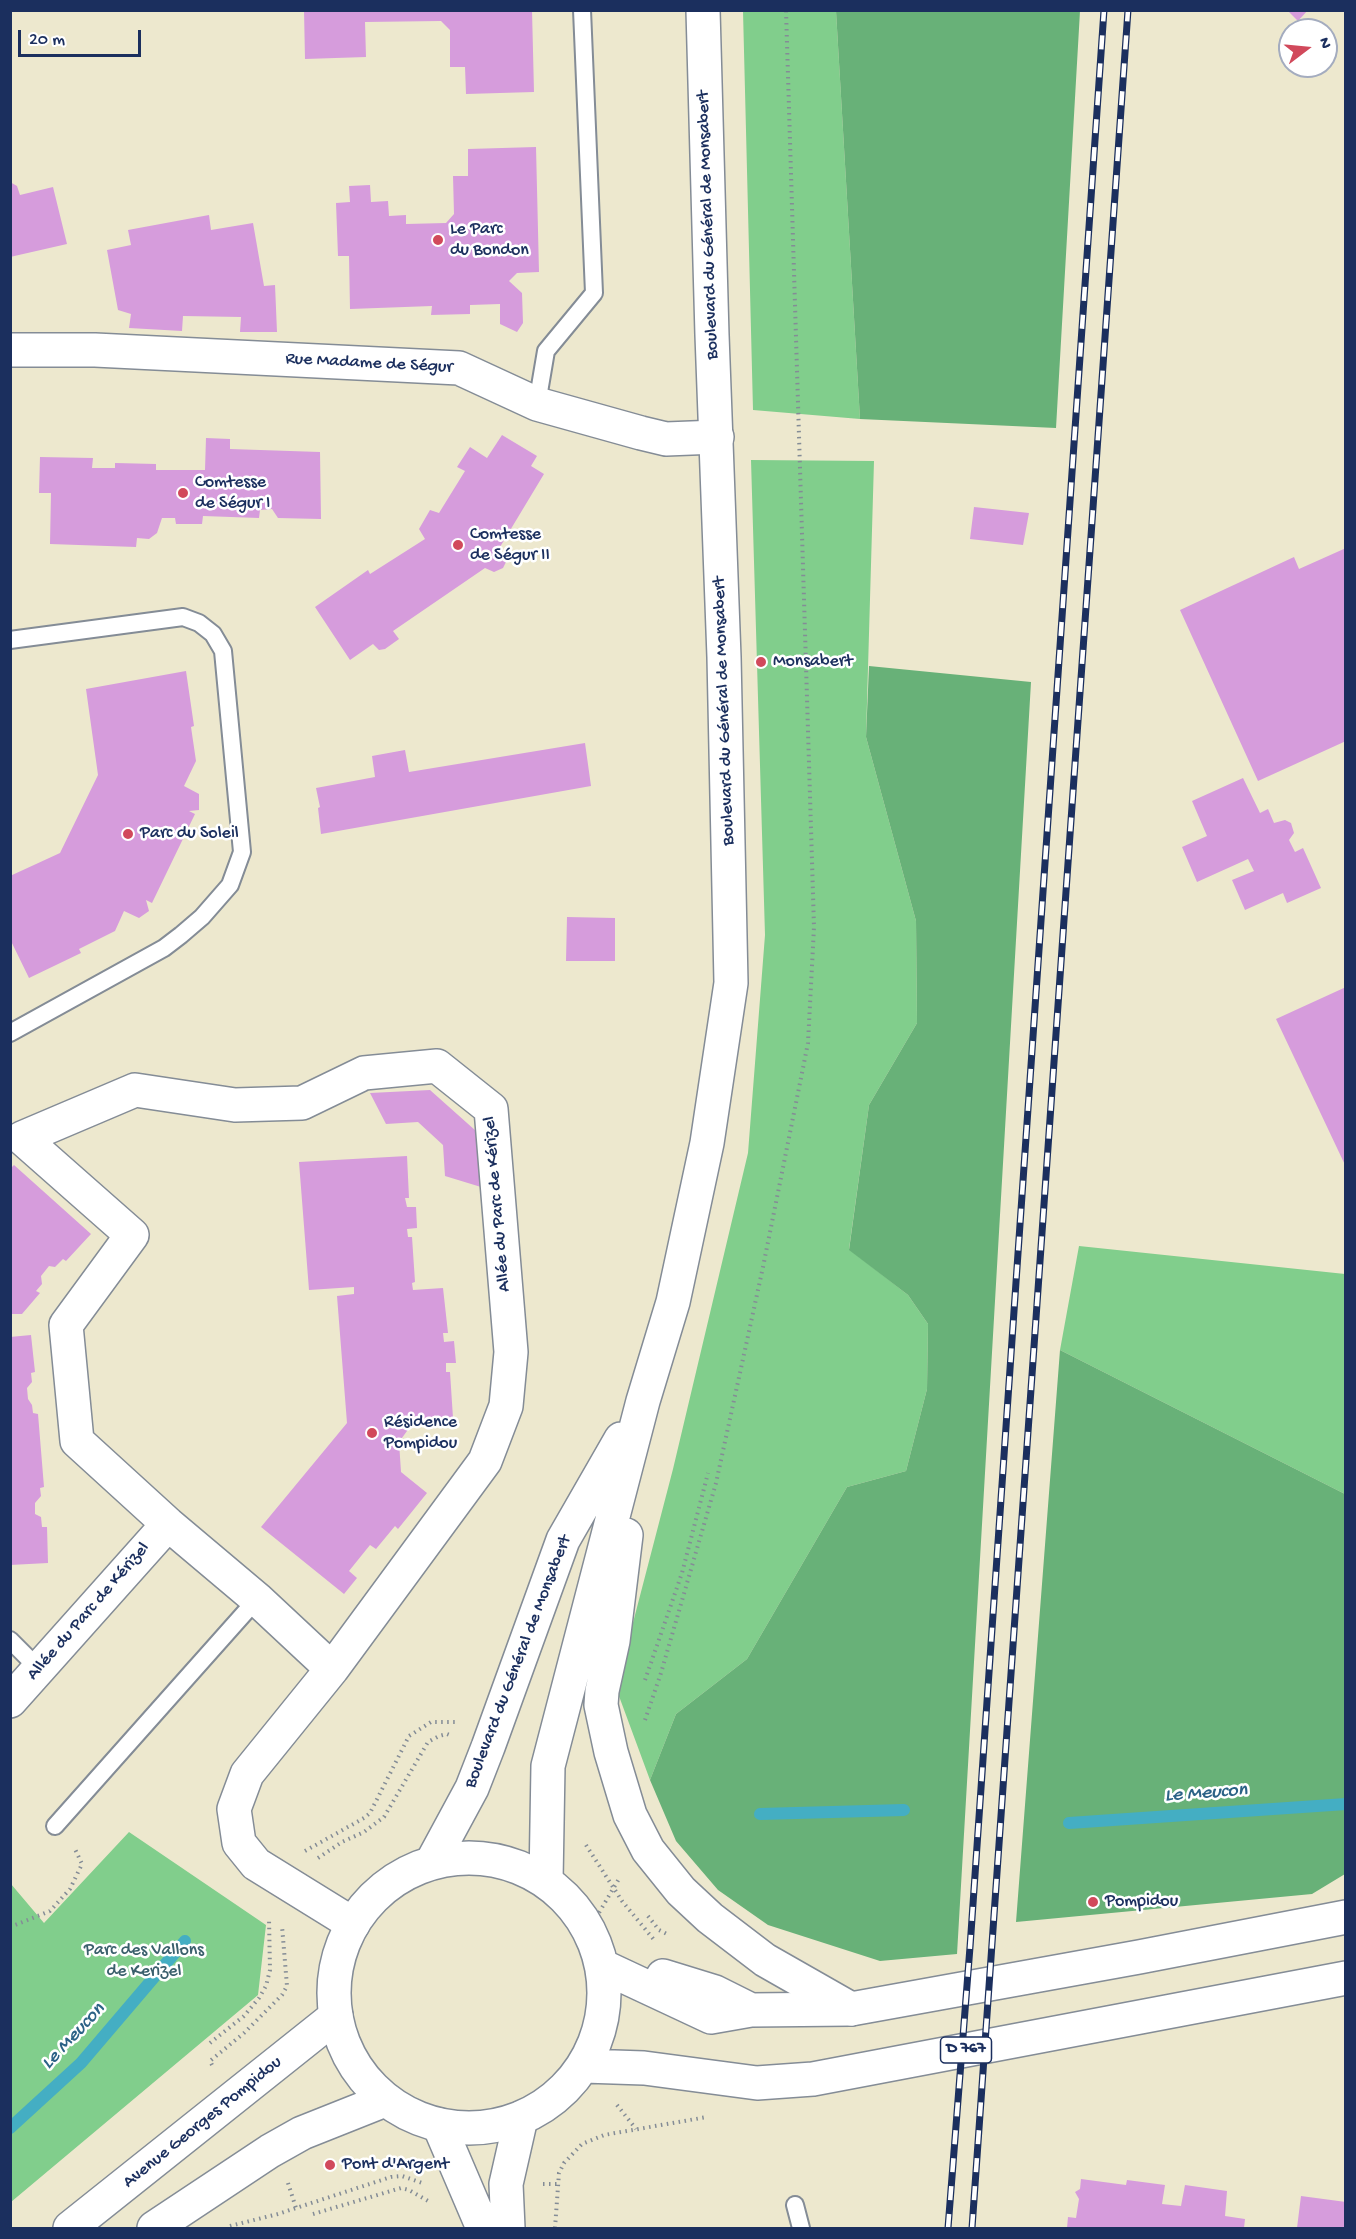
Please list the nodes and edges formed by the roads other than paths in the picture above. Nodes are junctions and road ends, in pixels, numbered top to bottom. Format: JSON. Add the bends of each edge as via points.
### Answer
{"nodes":[{"id":1,"x":582,"y":10,"type":"edge"},
{"id":2,"x":702,"y":10,"type":"edge"},
{"id":3,"x":10,"y":350,"type":"edge"},
{"id":4,"x":537,"y":404,"type":"junction"},
{"id":5,"x":717,"y":437,"type":"junction"},
{"id":6,"x":10,"y":640,"type":"edge"},
{"id":7,"x":10,"y":1033,"type":"edge"},
{"id":8,"x":643,"y":1401,"type":"junction"},
{"id":9,"x":168,"y":1524,"type":"junction"},
{"id":10,"x":257,"y":1599,"type":"junction"},
{"id":11,"x":10,"y":1640,"type":"edge"},
{"id":12,"x":332,"y":1668,"type":"junction"},
{"id":13,"x":39,"y":1669,"type":"junction"},
{"id":14,"x":10,"y":1701,"type":"edge"},
{"id":15,"x":55,"y":1826,"type":"dead end"},
{"id":16,"x":432,"y":1862,"type":"junction"},
{"id":17,"x":546,"y":1881,"type":"junction"},
{"id":18,"x":1346,"y":1917,"type":"edge"},
{"id":19,"x":353,"y":1924,"type":"junction"},
{"id":20,"x":602,"y":1965,"type":"junction"},
{"id":21,"x":1346,"y":1978,"type":"edge"},
{"id":22,"x":851,"y":2009,"type":"junction"},
{"id":23,"x":336,"y":2016,"type":"junction"},
{"id":24,"x":584,"y":2066,"type":"junction"},
{"id":25,"x":385,"y":2100,"type":"junction"},
{"id":26,"x":521,"y":2118,"type":"junction"},
{"id":27,"x":439,"y":2125,"type":"junction"},
{"id":28,"x":795,"y":2205,"type":"dead end"},
{"id":29,"x":70,"y":2229,"type":"edge"},
{"id":30,"x":154,"y":2229,"type":"edge"},
{"id":31,"x":483,"y":2229,"type":"edge"},
{"id":32,"x":508,"y":2229,"type":"edge"},
{"id":33,"x":801,"y":2229,"type":"edge"}],
"edges":[{"from":1,"to":4,"type":"lane","via":[[594,293],[546,351]]},
{"from":2,"to":5,"type":"main road","name":"Boulevard du Général de Monsabert"},
{"from":3,"to":4,"type":"main road","name":"Rue Madame de Ségur","via":[[95,350],[459,368]]},
{"from":4,"to":5,"type":"main road","name":"Rue Madame de Ségur","via":[[666,439]]},
{"from":5,"to":8,"type":"main road","name":"Boulevard du Général de Monsabert","via":[[731,983],[705,1155],[673,1302]]},
{"from":6,"to":7,"type":"lane","via":[[183,618],[199,623],[213,634],[223,651],[242,852],[230,885],[181,935]]},
{"from":8,"to":16,"type":"main road","name":"Boulevard du Général de Monsabert","via":[[563,1540],[472,1788]]},
{"from":8,"to":17,"type":"main road","name":"Boulevard du Général de Monsabert","via":[[548,1766]]},
{"from":8,"to":22,"type":"main road","via":[[613,1641],[601,1705],[630,1815],[648,1850],[681,1891],[710,1918],[765,1960]]},
{"from":9,"to":10,"type":"main road","name":"Allée du Parc de Kérizel"},
{"from":9,"to":12,"type":"main road","name":"Allée du Parc de Kérizel","via":[[77,1441],[66,1325],[132,1235],[22,1138],[135,1090],[235,1105],[302,1103],[364,1073],[437,1066],[491,1109],[511,1352],[506,1406],[485,1461]]},
{"from":9,"to":13,"type":"main road","name":"Allée du Parc de Kérizel"},
{"from":10,"to":12,"type":"main road","name":"Allée du Parc de Kérizel"},
{"from":10,"to":15,"type":"lane"},
{"from":11,"to":13,"type":"lane"},
{"from":12,"to":19,"type":"main road","name":"Allée du Parc de Kérizel","via":[[247,1774],[234,1809],[239,1843],[256,1864]]},
{"from":13,"to":14,"type":"main road","name":"Allée du Parc de Kérizel"},
{"from":16,"to":17,"type":"main road","via":[[472,1857],[510,1863]]},
{"from":16,"to":19,"type":"main road","via":[[400,1876],[373,1897]]},
{"from":17,"to":20,"type":"main road","via":[[590,1928]]},
{"from":18,"to":22,"type":"main road"},
{"from":19,"to":23,"type":"main road","via":[[340,1953],[334,1984]]},
{"from":20,"to":22,"type":"main road","via":[[652,1973],[715,1992],[751,2010]]},
{"from":20,"to":24,"type":"main road","via":[[605,2000],[598,2034]]},
{"from":21,"to":24,"type":"main road","number":"D 767","via":[[813,2079],[757,2083],[644,2068]]},
{"from":23,"to":25,"type":"main road","via":[[346,2048],[362,2076]]},
{"from":23,"to":29,"type":"main road","name":"Avenue Georges Pompidou"},
{"from":24,"to":26,"type":"main road","via":[[546,2105]]},
{"from":25,"to":27,"type":"main road"},
{"from":25,"to":30,"type":"main road","via":[[302,2133]]},
{"from":26,"to":27,"type":"main road","via":[[494,2126]]},
{"from":26,"to":32,"type":"main road","via":[[506,2184]]},
{"from":27,"to":31,"type":"main road"},
{"from":28,"to":33,"type":"lane"}]}
